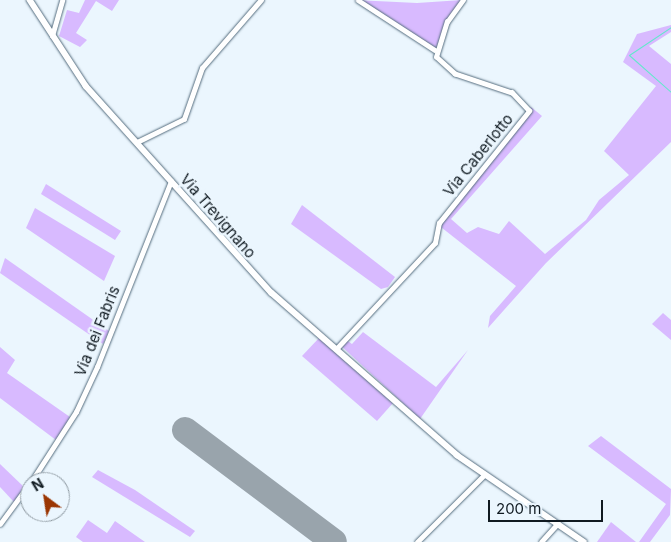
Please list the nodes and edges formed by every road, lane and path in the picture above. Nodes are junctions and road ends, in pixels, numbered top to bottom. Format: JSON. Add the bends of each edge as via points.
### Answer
{"nodes":[{"id":1,"x":30,"y":0,"type":"edge"},
{"id":2,"x":62,"y":0,"type":"edge"},
{"id":3,"x":261,"y":0,"type":"edge"},
{"id":4,"x":358,"y":0,"type":"edge"},
{"id":5,"x":463,"y":0,"type":"edge"},
{"id":6,"x":52,"y":36,"type":"junction"},
{"id":7,"x":435,"y":50,"type":"junction"},
{"id":8,"x":137,"y":142,"type":"junction"},
{"id":9,"x":171,"y":181,"type":"junction"},
{"id":10,"x":336,"y":349,"type":"junction"},
{"id":11,"x":37,"y":472,"type":"edge"},
{"id":12,"x":484,"y":475,"type":"junction"},
{"id":13,"x":20,"y":497,"type":"edge"},
{"id":14,"x":558,"y":523,"type":"junction"},
{"id":15,"x":0,"y":524,"type":"edge"},
{"id":16,"x":418,"y":542,"type":"edge"},
{"id":17,"x":541,"y":542,"type":"edge"},
{"id":18,"x":584,"y":542,"type":"edge"}],
"edges":[{"from":1,"to":6,"type":"main road","name":"Via Trevignano"},
{"from":2,"to":6,"type":"street"},
{"from":3,"to":8,"type":"street","via":[[202,68],[184,119]]},
{"from":4,"to":7,"type":"street"},
{"from":5,"to":7,"type":"street"},
{"from":6,"to":8,"type":"main road","name":"Via Trevignano","via":[[86,86]]},
{"from":7,"to":10,"type":"street","name":"Via Caberlotto","via":[[440,62],[451,72],[512,93],[529,111],[440,222],[435,242]]},
{"from":8,"to":9,"type":"main road","name":"Via Trevignano"},
{"from":9,"to":10,"type":"main road","name":"Via Trevignano","via":[[257,278]]},
{"from":9,"to":11,"type":"street","name":"Via dei Fabris","via":[[97,367],[76,412]]},
{"from":10,"to":12,"type":"main road","name":"Via Trevignano"},
{"from":12,"to":14,"type":"main road","name":"Via Trevignano"},
{"from":12,"to":16,"type":"street"},
{"from":13,"to":15,"type":"street","name":"Via dei Fabris"},
{"from":14,"to":17,"type":"street"},
{"from":14,"to":18,"type":"main road","name":"Via Trevignano"}]}
